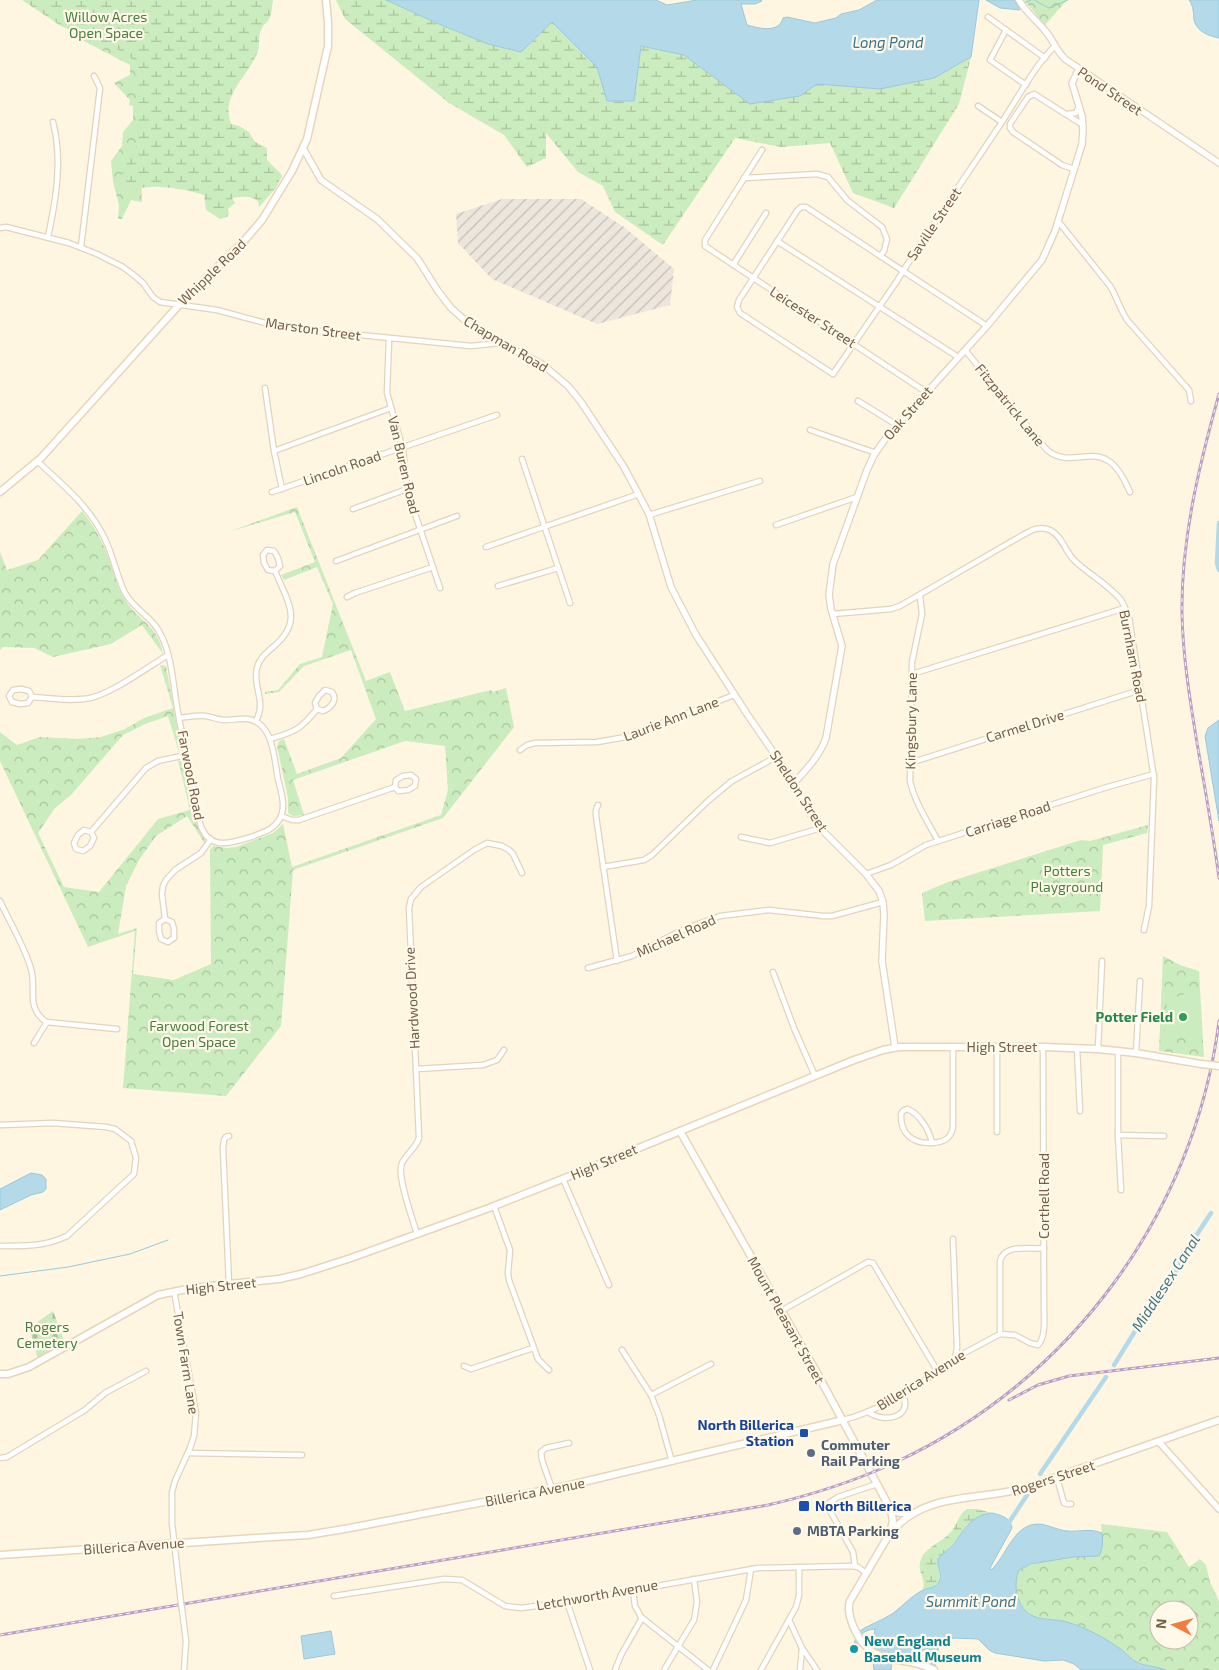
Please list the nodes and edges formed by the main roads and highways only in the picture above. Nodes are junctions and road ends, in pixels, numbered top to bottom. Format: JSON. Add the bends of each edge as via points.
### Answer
{"nodes":[{"id":1,"x":326,"y":0,"type":"edge"},
{"id":2,"x":0,"y":492,"type":"edge"},
{"id":3,"x":1219,"y":1066,"type":"edge"},
{"id":4,"x":680,"y":1131,"type":"junction"},
{"id":5,"x":0,"y":1374,"type":"edge"},
{"id":6,"x":843,"y":1420,"type":"junction"},
{"id":7,"x":1219,"y":1420,"type":"edge"},
{"id":8,"x":891,"y":1510,"type":"junction"},
{"id":9,"x":914,"y":1513,"type":"junction"},
{"id":10,"x":890,"y":1534,"type":"junction"},
{"id":11,"x":0,"y":1555,"type":"edge"},
{"id":12,"x":934,"y":1670,"type":"edge"}],
"edges":[{"from":1,"to":2,"type":"main road","name":"Whipple Road","via":[[328,46],[303,148],[256,229],[179,305],[37,461]]},
{"from":3,"to":4,"type":"main road","name":"High Street","bridge":true,"via":[[1098,1048],[895,1047],[872,1053]]},
{"from":4,"to":5,"type":"main road","name":"High Street","via":[[494,1206],[301,1274],[158,1295],[34,1364]]},
{"from":4,"to":6,"type":"main road","name":"Mount Pleasant Street"},
{"from":6,"to":8,"type":"main road","name":"Mount Pleasant Street"},
{"from":6,"to":11,"type":"main road","name":"Billerica Avenue","via":[[552,1489],[350,1528],[308,1534]]},
{"from":7,"to":9,"type":"main road","name":"Rogers Street","via":[[1006,1494],[945,1500]]},
{"from":8,"to":9,"type":"main road"},
{"from":8,"to":10,"type":"main road","via":[[893,1524]]},
{"from":9,"to":10,"type":"main road","name":"Rogers Street"},
{"from":10,"to":12,"type":"main road","via":[[851,1597],[848,1606],[851,1620],[858,1637],[874,1654]]}]}
